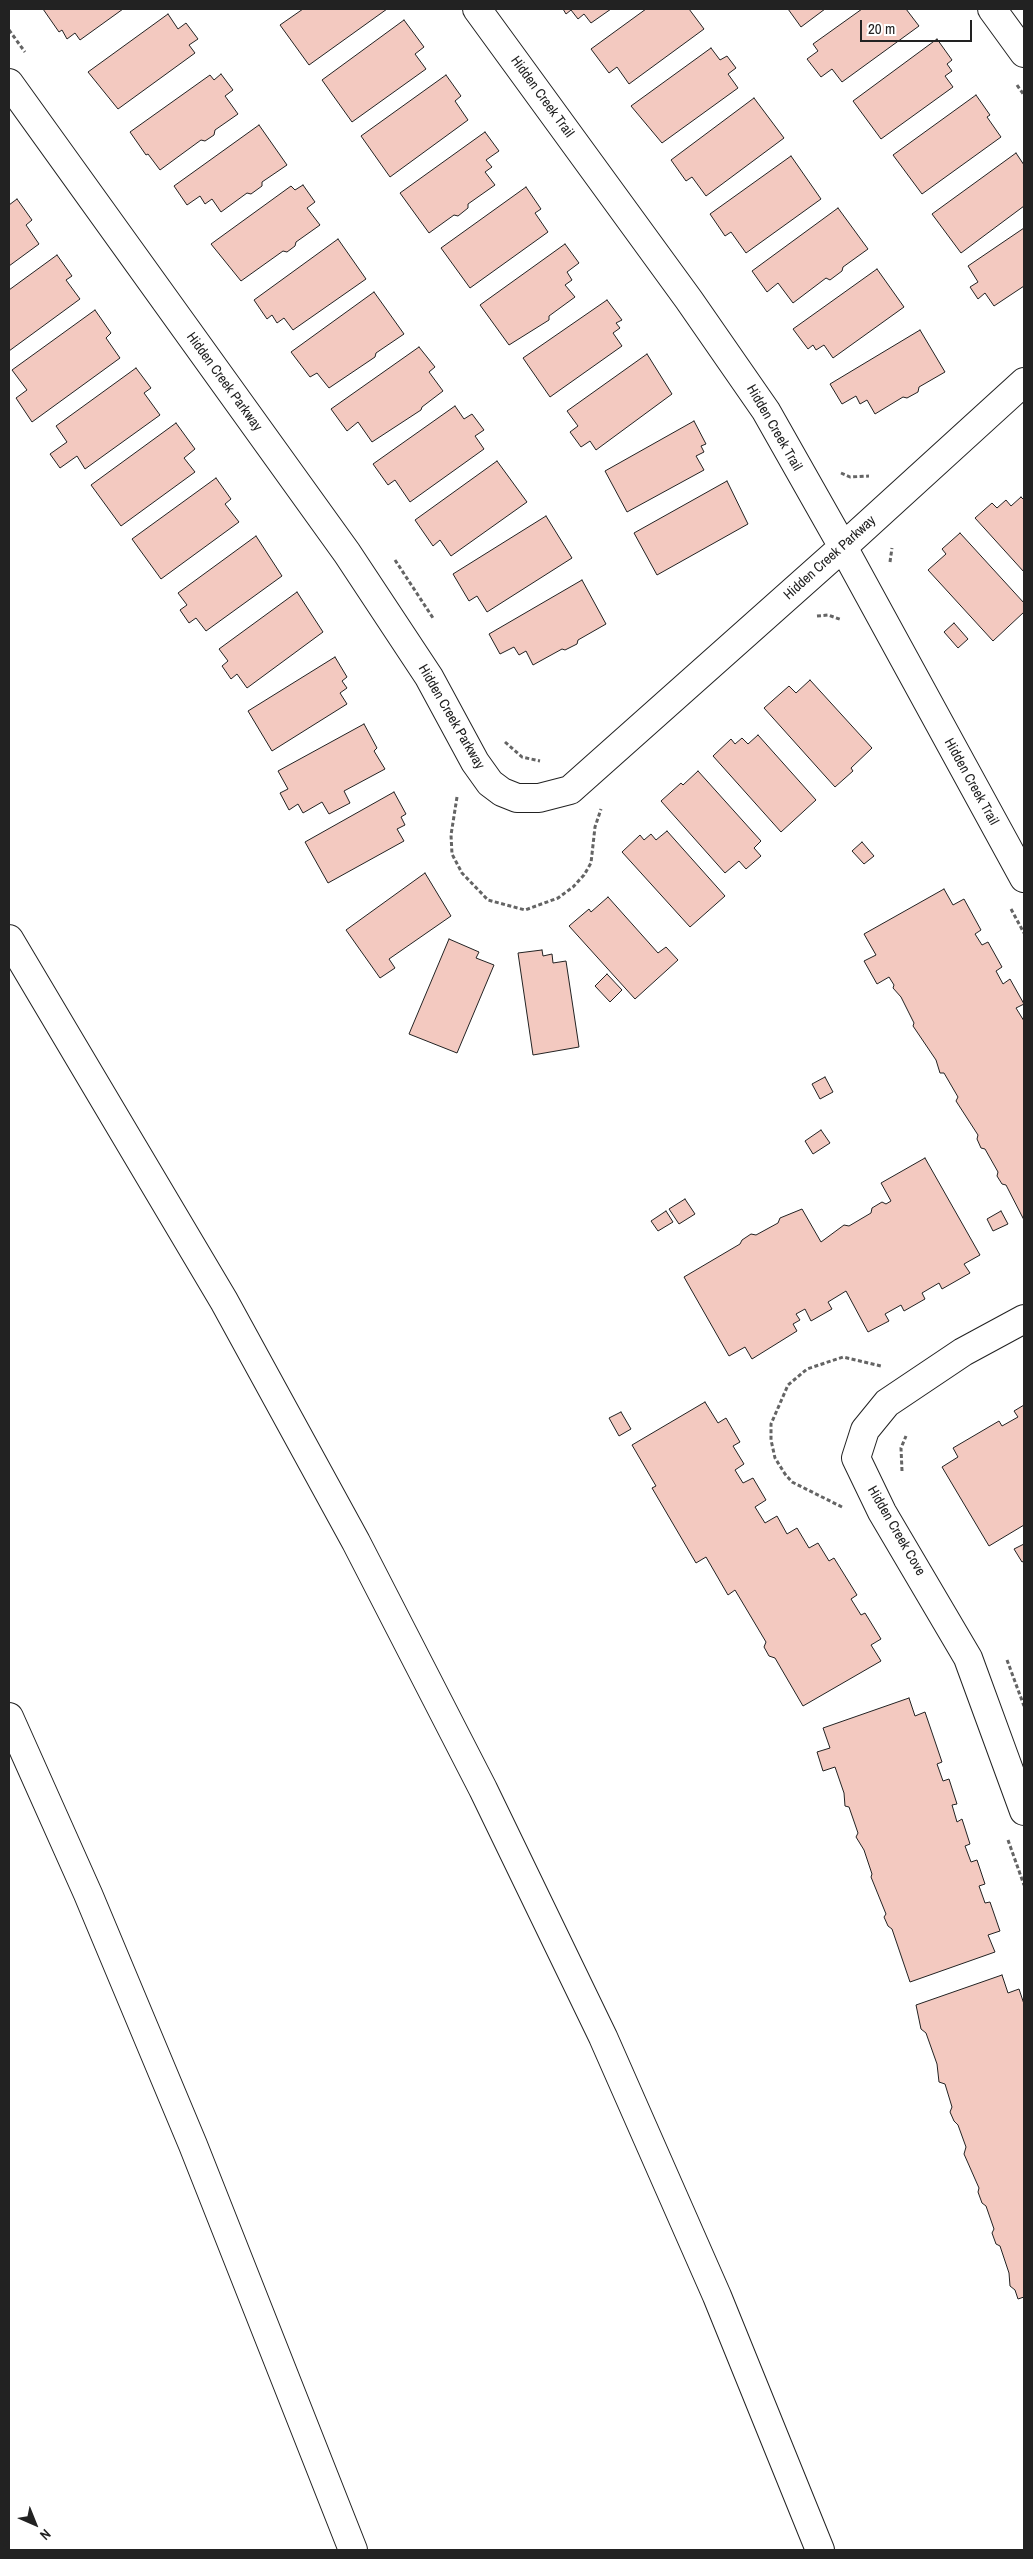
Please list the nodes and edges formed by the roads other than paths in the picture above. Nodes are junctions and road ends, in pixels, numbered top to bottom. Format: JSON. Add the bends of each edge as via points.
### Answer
{"nodes":[{"id":1,"x":478,"y":9,"type":"edge"},
{"id":2,"x":992,"y":9,"type":"edge"},
{"id":3,"x":1024,"y":54,"type":"edge"},
{"id":4,"x":9,"y":83,"type":"edge"},
{"id":5,"x":1024,"y":382,"type":"edge"},
{"id":6,"x":843,"y":547,"type":"junction"},
{"id":7,"x":1024,"y":878,"type":"edge"},
{"id":8,"x":9,"y":939,"type":"edge"},
{"id":9,"x":1024,"y":1319,"type":"edge"},
{"id":10,"x":9,"y":1717,"type":"edge"},
{"id":11,"x":1024,"y":1810,"type":"edge"},
{"id":12,"x":353,"y":2550,"type":"edge"},
{"id":13,"x":820,"y":2550,"type":"edge"}],
"edges":[{"from":1,"to":6,"type":"main road","name":"Hidden Creek Trail","via":[[738,368]]},
{"from":2,"to":3,"type":"main road"},
{"from":4,"to":6,"type":"main road","name":"Hidden Creek Parkway","via":[[347,553],[429,677],[475,762],[490,783],[502,792],[517,798],[539,798],[570,790]]},
{"from":5,"to":6,"type":"main road","name":"Hidden Creek Parkway"},
{"from":6,"to":7,"type":"main road","name":"Hidden Creek Trail"},
{"from":8,"to":13,"type":"main road","via":[[224,1301],[356,1542],[483,1789],[610,2055],[717,2296]]},
{"from":9,"to":11,"type":"main road","name":"Hidden Creek Cove","via":[[963,1352],[887,1403],[865,1430],[856,1458],[882,1512],[968,1658]]},
{"from":10,"to":12,"type":"main road","via":[[88,1894],[193,2145]]}]}
